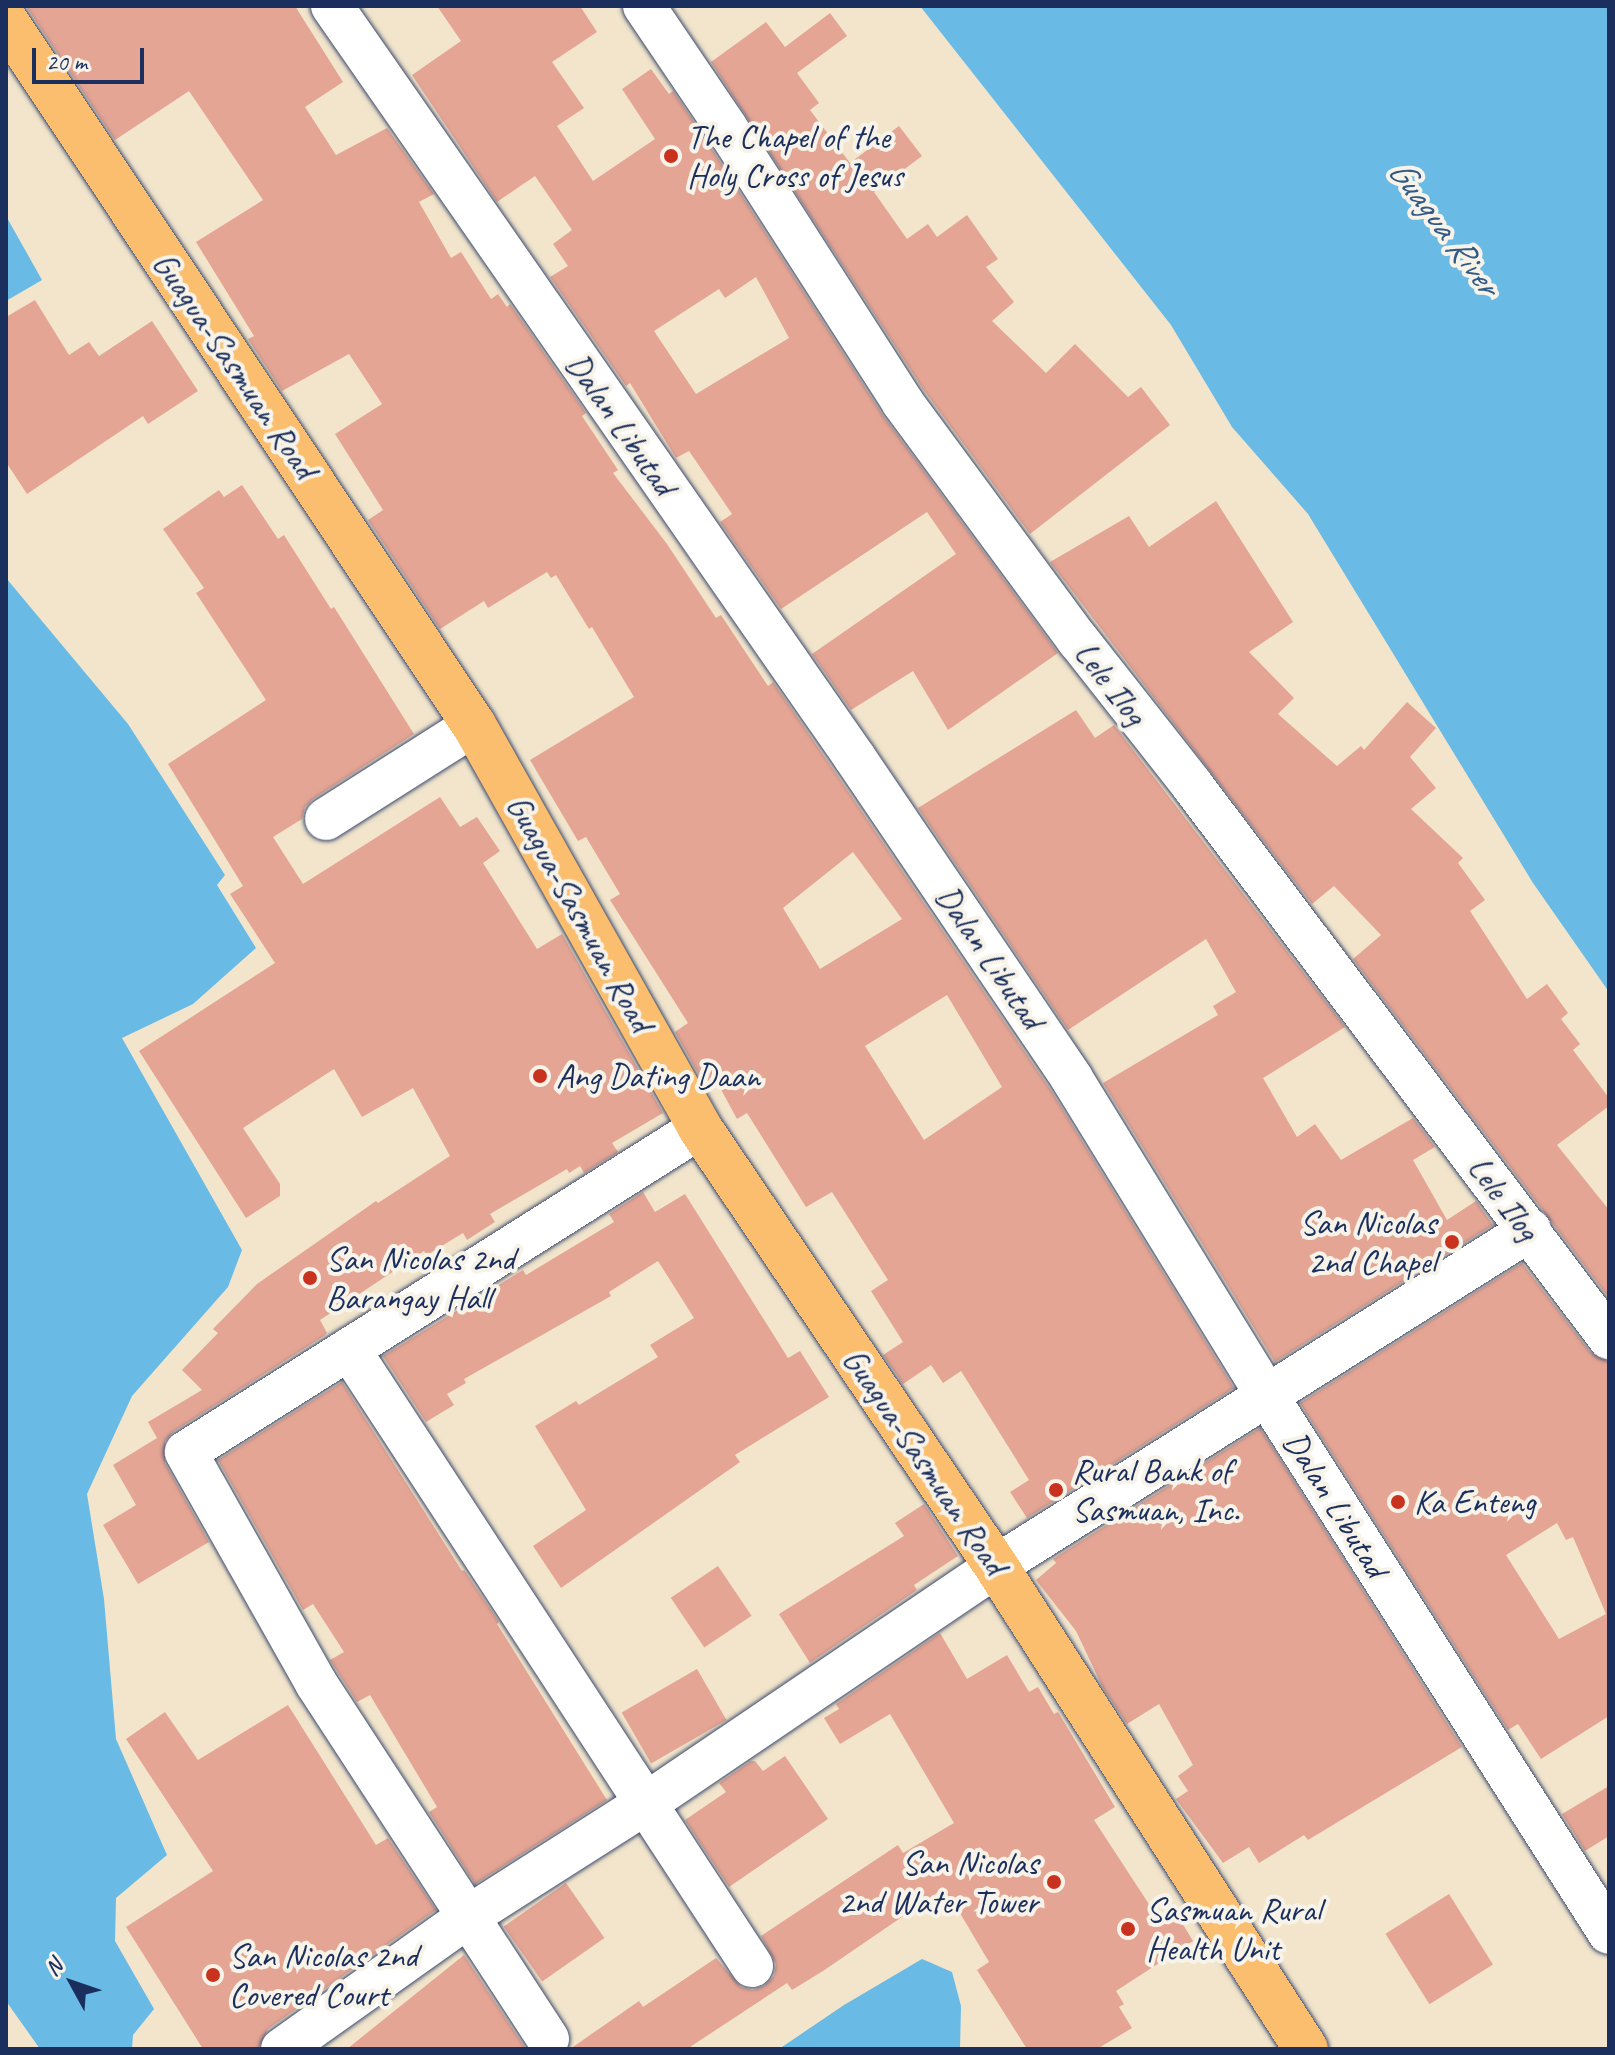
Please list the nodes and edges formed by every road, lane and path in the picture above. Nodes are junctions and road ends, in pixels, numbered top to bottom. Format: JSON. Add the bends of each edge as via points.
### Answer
{"nodes":[{"id":1,"x":332,"y":6,"type":"edge"},
{"id":2,"x":644,"y":6,"type":"edge"},
{"id":3,"x":6,"y":21,"type":"edge"},
{"id":4,"x":474,"y":725,"type":"junction"},
{"id":5,"x":326,"y":819,"type":"dead end"},
{"id":6,"x":700,"y":1128,"type":"junction"},
{"id":7,"x":1530,"y":1230,"type":"junction"},
{"id":8,"x":1609,"y":1338,"type":"edge"},
{"id":9,"x":349,"y":1349,"type":"junction"},
{"id":10,"x":1268,"y":1397,"type":"junction"},
{"id":11,"x":996,"y":1566,"type":"junction"},
{"id":12,"x":645,"y":1804,"type":"junction"},
{"id":13,"x":469,"y":1916,"type":"junction"},
{"id":14,"x":1609,"y":1933,"type":"edge"},
{"id":15,"x":752,"y":1966,"type":"dead end"},
{"id":16,"x":548,"y":2039,"type":"dead end"},
{"id":17,"x":282,"y":2049,"type":"edge"},
{"id":18,"x":1306,"y":2049,"type":"edge"}],
"edges":[{"from":1,"to":10,"type":"street","name":"Dalan Libutad","via":[[1072,1079]]},
{"from":2,"to":7,"type":"street","name":"Lele Ilog","via":[[903,403]]},
{"from":3,"to":4,"type":"main road","name":"Guagua-Sasmuan Road"},
{"from":4,"to":5,"type":"street"},
{"from":4,"to":6,"type":"main road","name":"Guagua-Sasmuan Road"},
{"from":6,"to":9,"type":"street"},
{"from":6,"to":11,"type":"main road","name":"Guagua-Sasmuan Road"},
{"from":7,"to":8,"type":"street","name":"Lele Ilog"},
{"from":7,"to":10,"type":"street"},
{"from":9,"to":12,"type":"street"},
{"from":9,"to":13,"type":"street","via":[[186,1452],[316,1683]]},
{"from":10,"to":11,"type":"street"},
{"from":10,"to":14,"type":"street","name":"Dalan Libutad"},
{"from":11,"to":12,"type":"street"},
{"from":11,"to":18,"type":"main road","name":"Guagua-Sasmuan Road"},
{"from":12,"to":13,"type":"street"},
{"from":12,"to":15,"type":"street"},
{"from":13,"to":16,"type":"street"},
{"from":13,"to":17,"type":"street"}]}
